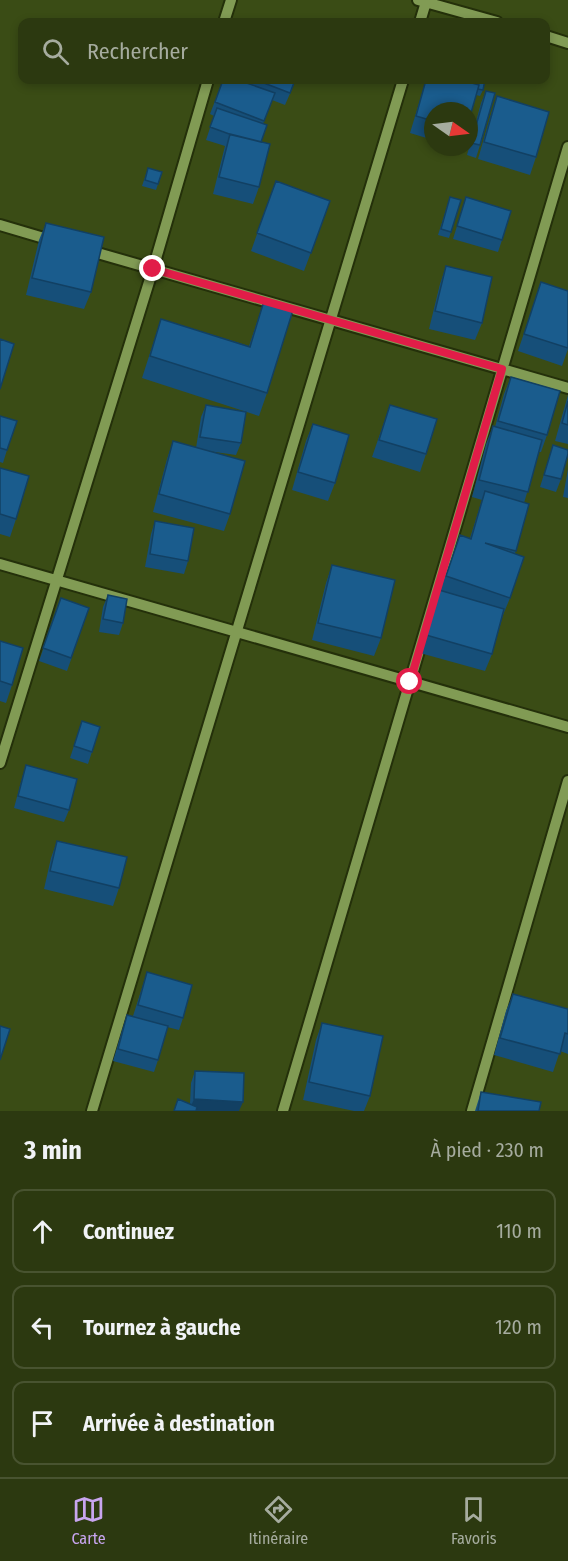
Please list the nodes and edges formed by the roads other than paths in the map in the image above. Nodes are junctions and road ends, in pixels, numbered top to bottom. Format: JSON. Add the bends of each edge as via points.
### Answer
{"nodes":[{"id":1,"x":231,"y":0,"type":"edge"},
{"id":2,"x":422,"y":1,"type":"edge"},
{"id":3,"x":225,"y":18,"type":"edge"},
{"id":4,"x":420,"y":18,"type":"edge"},
{"id":5,"x":483,"y":18,"type":"edge"},
{"id":6,"x":550,"y":37,"type":"edge"},
{"id":7,"x":568,"y":43,"type":"edge"},
{"id":8,"x":207,"y":84,"type":"edge"},
{"id":9,"x":402,"y":84,"type":"edge"},
{"id":10,"x":568,"y":147,"type":"edge"},
{"id":11,"x":0,"y":225,"type":"edge"},
{"id":12,"x":153,"y":269,"type":"junction"},
{"id":13,"x":331,"y":320,"type":"junction"},
{"id":14,"x":502,"y":369,"type":"junction"},
{"id":15,"x":568,"y":388,"type":"edge"},
{"id":16,"x":0,"y":564,"type":"edge"},
{"id":17,"x":56,"y":580,"type":"junction"},
{"id":18,"x":236,"y":632,"type":"junction"},
{"id":19,"x":410,"y":682,"type":"junction"},
{"id":20,"x":568,"y":728,"type":"edge"},
{"id":21,"x":0,"y":763,"type":"edge"},
{"id":22,"x":568,"y":781,"type":"edge"},
{"id":23,"x":92,"y":1111,"type":"edge"},
{"id":24,"x":283,"y":1111,"type":"edge"},
{"id":25,"x":472,"y":1111,"type":"edge"}],
"edges":[{"from":1,"to":3,"type":"street"},
{"from":2,"to":4,"type":"street"},
{"from":2,"to":5,"type":"street"},
{"from":6,"to":7,"type":"street"},
{"from":8,"to":12,"type":"street"},
{"from":9,"to":13,"type":"street"},
{"from":10,"to":14,"type":"street"},
{"from":11,"to":12,"type":"street"},
{"from":12,"to":13,"type":"street"},
{"from":12,"to":17,"type":"street"},
{"from":13,"to":14,"type":"street"},
{"from":13,"to":18,"type":"street"},
{"from":14,"to":15,"type":"street"},
{"from":14,"to":19,"type":"street"},
{"from":16,"to":17,"type":"street"},
{"from":17,"to":18,"type":"street"},
{"from":17,"to":21,"type":"street"},
{"from":18,"to":19,"type":"street"},
{"from":18,"to":23,"type":"street"},
{"from":19,"to":20,"type":"street"},
{"from":19,"to":24,"type":"street"},
{"from":22,"to":25,"type":"street"}]}
